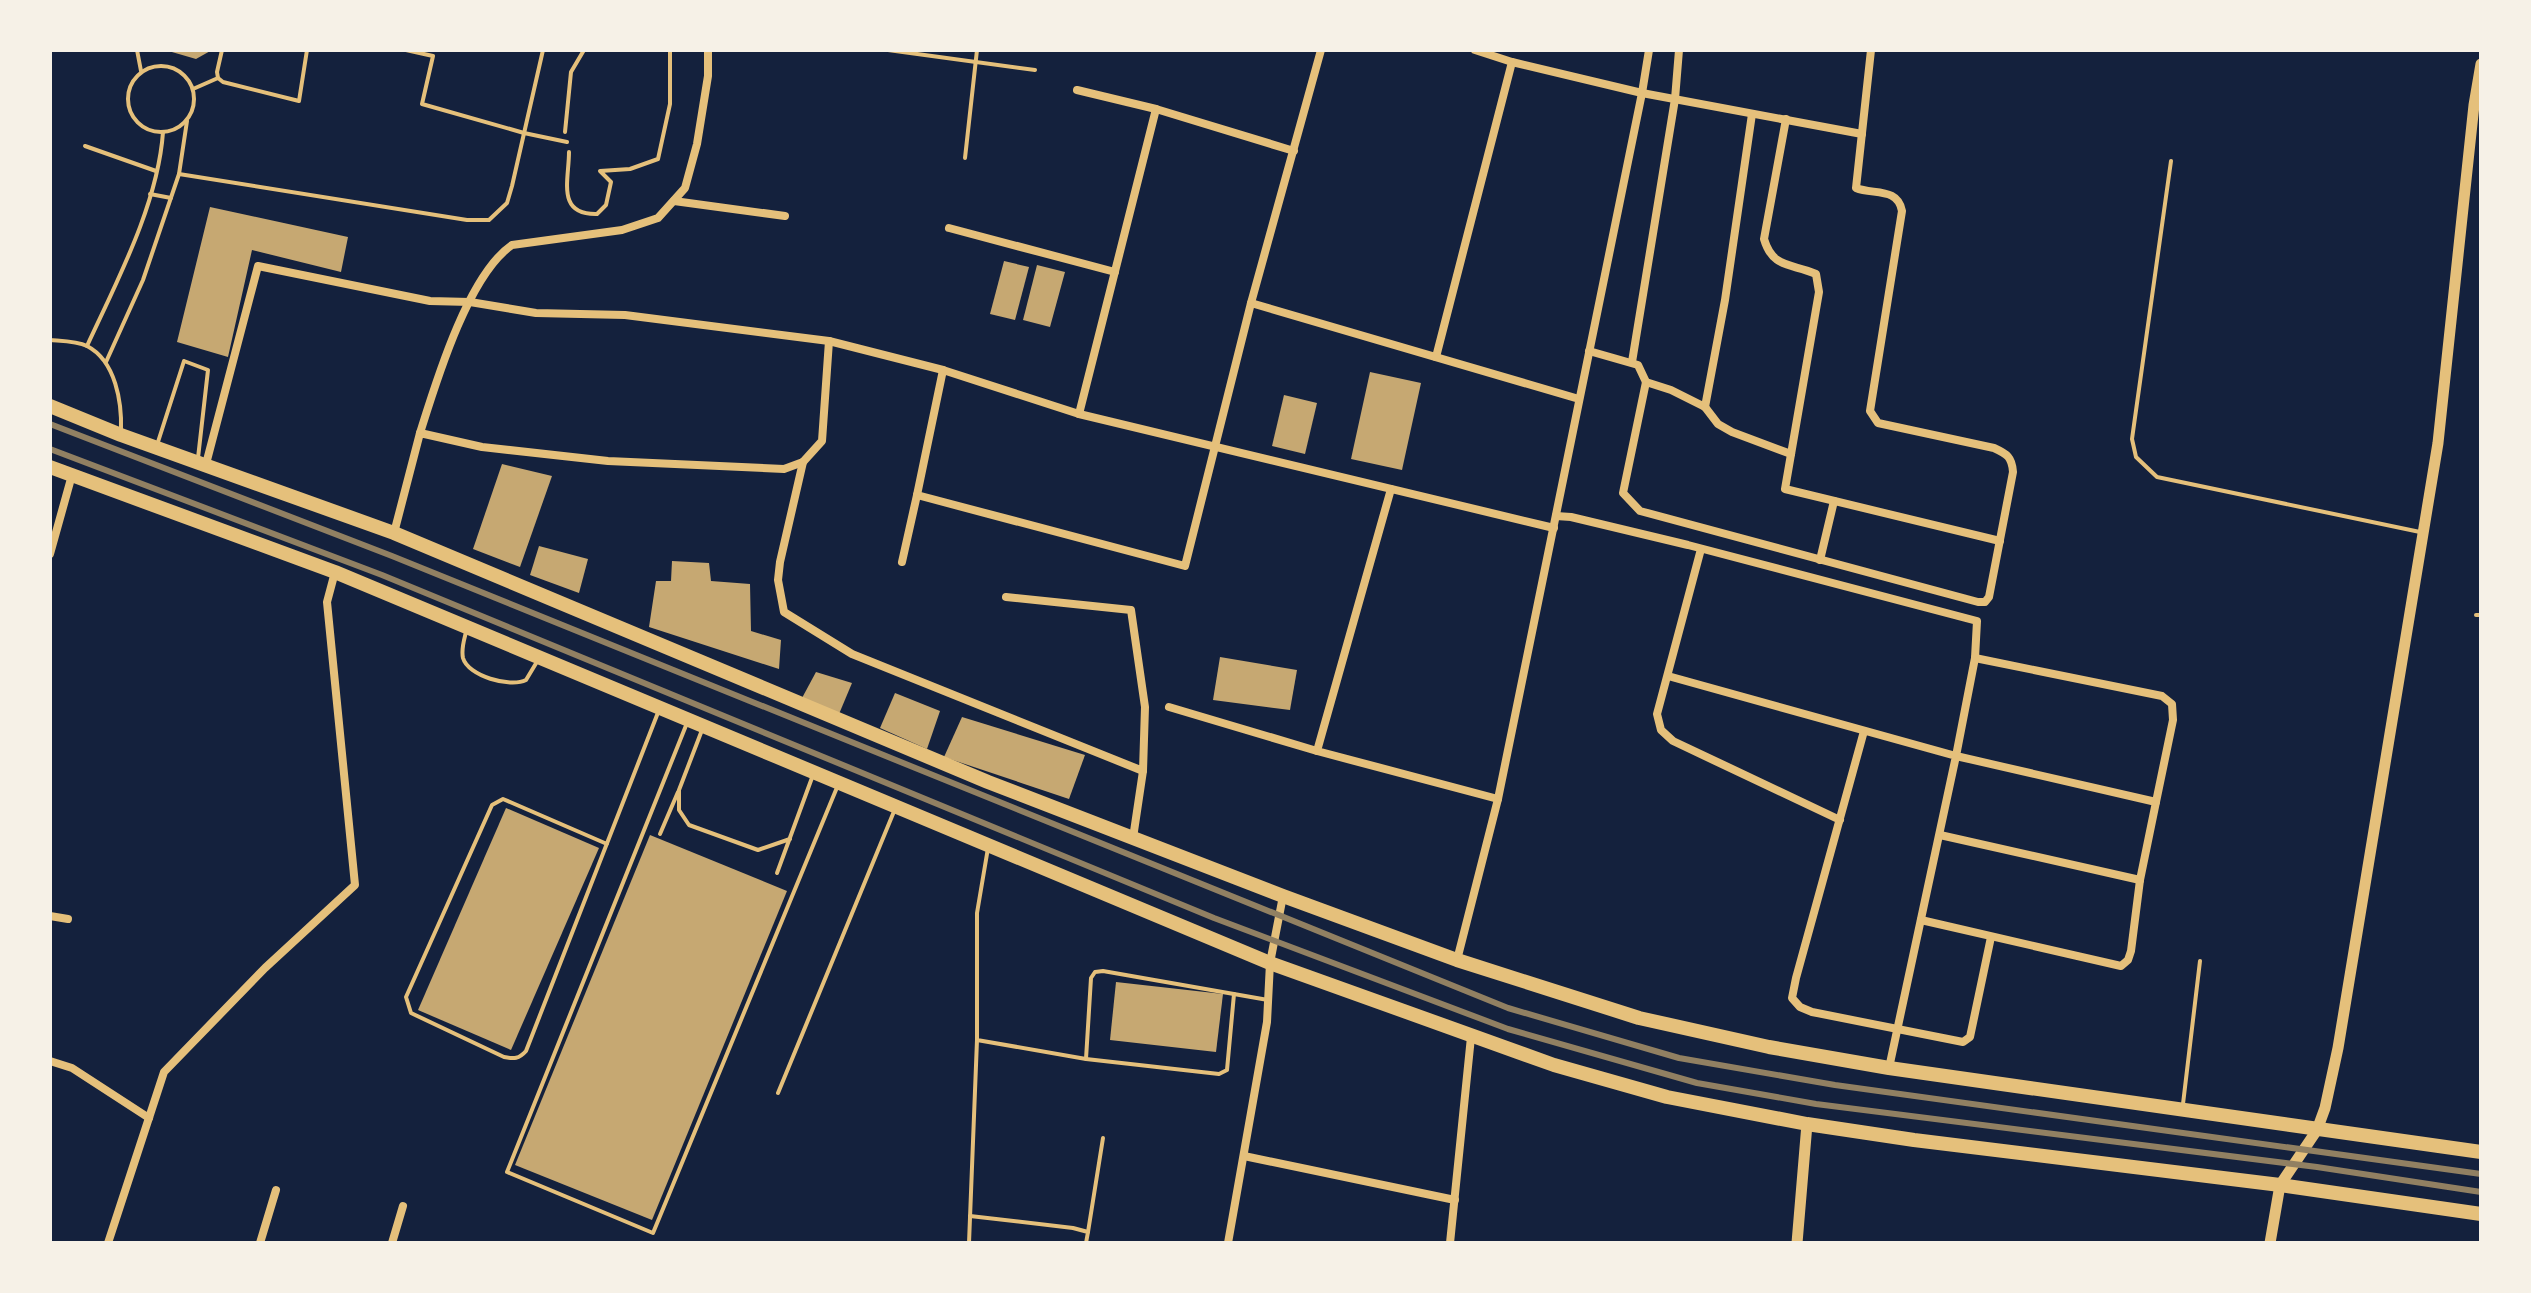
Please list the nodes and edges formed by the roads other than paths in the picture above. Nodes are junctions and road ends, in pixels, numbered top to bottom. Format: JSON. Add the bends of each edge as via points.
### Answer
{"nodes":[{"id":1,"x":137,"y":50,"type":"edge"},
{"id":2,"x":222,"y":50,"type":"edge"},
{"id":3,"x":307,"y":50,"type":"edge"},
{"id":4,"x":406,"y":50,"type":"edge"},
{"id":5,"x":543,"y":50,"type":"edge"},
{"id":6,"x":708,"y":50,"type":"edge"},
{"id":7,"x":888,"y":50,"type":"edge"},
{"id":8,"x":977,"y":50,"type":"edge"},
{"id":9,"x":1321,"y":50,"type":"edge"},
{"id":10,"x":1475,"y":50,"type":"edge"},
{"id":11,"x":1649,"y":50,"type":"edge"},
{"id":12,"x":1679,"y":50,"type":"edge"},
{"id":13,"x":1871,"y":50,"type":"edge"},
{"id":14,"x":976,"y":62,"type":"junction"},
{"id":15,"x":1512,"y":62,"type":"junction"},
{"id":16,"x":2481,"y":64,"type":"edge"},
{"id":17,"x":1035,"y":70,"type":"dead end"},
{"id":18,"x":141,"y":72,"type":"junction"},
{"id":19,"x":218,"y":78,"type":"junction"},
{"id":20,"x":193,"y":89,"type":"junction"},
{"id":21,"x":1077,"y":90,"type":"dead end"},
{"id":22,"x":1642,"y":93,"type":"junction"},
{"id":23,"x":1675,"y":99,"type":"junction"},
{"id":24,"x":1156,"y":109,"type":"junction"},
{"id":25,"x":1752,"y":114,"type":"junction"},
{"id":26,"x":1786,"y":119,"type":"junction"},
{"id":27,"x":187,"y":121,"type":"junction"},
{"id":28,"x":163,"y":132,"type":"junction"},
{"id":29,"x":524,"y":133,"type":"junction"},
{"id":30,"x":1862,"y":134,"type":"junction"},
{"id":31,"x":567,"y":142,"type":"road end"},
{"id":32,"x":85,"y":146,"type":"dead end"},
{"id":33,"x":1294,"y":151,"type":"junction"},
{"id":34,"x":965,"y":158,"type":"dead end"},
{"id":35,"x":2171,"y":161,"type":"dead end"},
{"id":36,"x":156,"y":171,"type":"junction"},
{"id":37,"x":179,"y":174,"type":"junction"},
{"id":38,"x":150,"y":194,"type":"junction"},
{"id":39,"x":171,"y":198,"type":"junction"},
{"id":40,"x":674,"y":201,"type":"junction"},
{"id":41,"x":785,"y":216,"type":"dead end"},
{"id":42,"x":949,"y":228,"type":"dead end"},
{"id":43,"x":1115,"y":272,"type":"junction"},
{"id":44,"x":470,"y":302,"type":"junction"},
{"id":45,"x":1251,"y":303,"type":"junction"},
{"id":46,"x":50,"y":340,"type":"edge"},
{"id":47,"x":829,"y":341,"type":"junction"},
{"id":48,"x":87,"y":346,"type":"junction"},
{"id":49,"x":1589,"y":351,"type":"junction"},
{"id":50,"x":1436,"y":357,"type":"junction"},
{"id":51,"x":106,"y":362,"type":"junction"},
{"id":52,"x":1632,"y":362,"type":"junction"},
{"id":53,"x":943,"y":370,"type":"junction"},
{"id":54,"x":1646,"y":382,"type":"junction"},
{"id":55,"x":1579,"y":399,"type":"junction"},
{"id":56,"x":50,"y":406,"type":"edge"},
{"id":57,"x":1705,"y":407,"type":"junction"},
{"id":58,"x":1079,"y":414,"type":"junction"},
{"id":59,"x":420,"y":433,"type":"junction"},
{"id":60,"x":121,"y":435,"type":"junction"},
{"id":61,"x":1216,"y":446,"type":"junction"},
{"id":62,"x":156,"y":447,"type":"junction"},
{"id":63,"x":1791,"y":454,"type":"junction"},
{"id":64,"x":202,"y":462,"type":"junction"},
{"id":65,"x":803,"y":462,"type":"junction"},
{"id":66,"x":50,"y":467,"type":"edge"},
{"id":67,"x":72,"y":475,"type":"junction"},
{"id":68,"x":1391,"y":489,"type":"junction"},
{"id":69,"x":917,"y":495,"type":"junction"},
{"id":70,"x":1834,"y":501,"type":"junction"},
{"id":71,"x":1556,"y":516,"type":"junction"},
{"id":72,"x":1554,"y":528,"type":"junction"},
{"id":73,"x":2423,"y":532,"type":"junction"},
{"id":74,"x":394,"y":533,"type":"junction"},
{"id":75,"x":2000,"y":541,"type":"junction"},
{"id":76,"x":1701,"y":549,"type":"junction"},
{"id":77,"x":50,"y":554,"type":"edge"},
{"id":78,"x":1820,"y":560,"type":"junction"},
{"id":79,"x":902,"y":562,"type":"dead end"},
{"id":80,"x":335,"y":572,"type":"junction"},
{"id":81,"x":1006,"y":597,"type":"dead end"},
{"id":82,"x":467,"y":627,"type":"junction"},
{"id":83,"x":539,"y":657,"type":"junction"},
{"id":84,"x":1975,"y":658,"type":"junction"},
{"id":85,"x":1668,"y":676,"type":"junction"},
{"id":86,"x":1169,"y":707,"type":"dead end"},
{"id":87,"x":660,"y":708,"type":"junction"},
{"id":88,"x":688,"y":720,"type":"junction"},
{"id":89,"x":704,"y":726,"type":"junction"},
{"id":90,"x":1864,"y":731,"type":"junction"},
{"id":91,"x":1317,"y":751,"type":"junction"},
{"id":92,"x":1956,"y":756,"type":"junction"},
{"id":93,"x":1143,"y":771,"type":"junction"},
{"id":94,"x":814,"y":772,"type":"junction"},
{"id":95,"x":839,"y":783,"type":"junction"},
{"id":96,"x":679,"y":790,"type":"junction"},
{"id":97,"x":1498,"y":799,"type":"junction"},
{"id":98,"x":2156,"y":802,"type":"junction"},
{"id":99,"x":896,"y":806,"type":"junction"},
{"id":100,"x":1840,"y":820,"type":"junction"},
{"id":101,"x":660,"y":834,"type":"dead end"},
{"id":102,"x":1940,"y":835,"type":"junction"},
{"id":103,"x":1133,"y":838,"type":"junction"},
{"id":104,"x":790,"y":839,"type":"junction"},
{"id":105,"x":607,"y":844,"type":"junction"},
{"id":106,"x":989,"y":845,"type":"junction"},
{"id":107,"x":777,"y":873,"type":"dead end"},
{"id":108,"x":2140,"y":880,"type":"junction"},
{"id":109,"x":1283,"y":896,"type":"junction"},
{"id":110,"x":50,"y":916,"type":"edge"},
{"id":111,"x":68,"y":919,"type":"dead end"},
{"id":112,"x":1921,"y":920,"type":"junction"},
{"id":113,"x":1991,"y":937,"type":"junction"},
{"id":114,"x":1457,"y":960,"type":"junction"},
{"id":115,"x":2200,"y":961,"type":"dead end"},
{"id":116,"x":1270,"y":963,"type":"junction"},
{"id":117,"x":1234,"y":994,"type":"junction"},
{"id":118,"x":1268,"y":1000,"type":"junction"},
{"id":119,"x":1898,"y":1030,"type":"junction"},
{"id":120,"x":1471,"y":1037,"type":"junction"},
{"id":121,"x":977,"y":1040,"type":"junction"},
{"id":122,"x":1086,"y":1059,"type":"junction"},
{"id":123,"x":50,"y":1061,"type":"edge"},
{"id":124,"x":1889,"y":1068,"type":"junction"},
{"id":125,"x":778,"y":1093,"type":"dead end"},
{"id":126,"x":2182,"y":1111,"type":"junction"},
{"id":127,"x":149,"y":1118,"type":"junction"},
{"id":128,"x":1807,"y":1124,"type":"junction"},
{"id":129,"x":2317,"y":1130,"type":"junction"},
{"id":130,"x":1103,"y":1138,"type":"dead end"},
{"id":131,"x":2481,"y":1152,"type":"edge"},
{"id":132,"x":1244,"y":1156,"type":"junction"},
{"id":133,"x":2280,"y":1185,"type":"junction"},
{"id":134,"x":276,"y":1190,"type":"dead end"},
{"id":135,"x":1455,"y":1200,"type":"junction"},
{"id":136,"x":403,"y":1206,"type":"dead end"},
{"id":137,"x":2481,"y":1214,"type":"edge"},
{"id":138,"x":970,"y":1216,"type":"junction"},
{"id":139,"x":1088,"y":1232,"type":"junction"},
{"id":140,"x":108,"y":1243,"type":"edge"},
{"id":141,"x":260,"y":1243,"type":"edge"},
{"id":142,"x":392,"y":1243,"type":"edge"},
{"id":143,"x":969,"y":1243,"type":"edge"},
{"id":144,"x":1086,"y":1243,"type":"edge"},
{"id":145,"x":1228,"y":1243,"type":"edge"},
{"id":146,"x":1450,"y":1243,"type":"edge"},
{"id":147,"x":1797,"y":1243,"type":"edge"},
{"id":148,"x":2270,"y":1243,"type":"edge"}],
"edges":[{"from":1,"to":18,"type":"lane"},
{"from":2,"to":19,"type":"lane"},
{"from":3,"to":19,"type":"lane","via":[[299,101]]},
{"from":4,"to":29,"type":"lane","via":[[433,56],[422,104]]},
{"from":5,"to":29,"type":"lane"},
{"from":6,"to":40,"type":"street","via":[[697,144],[685,188]]},
{"from":7,"to":14,"type":"lane"},
{"from":8,"to":14,"type":"lane"},
{"from":9,"to":33,"type":"street"},
{"from":10,"to":15,"type":"street"},
{"from":11,"to":22,"type":"street"},
{"from":12,"to":23,"type":"street"},
{"from":13,"to":30,"type":"street"},
{"from":14,"to":17,"type":"lane"},
{"from":14,"to":34,"type":"lane"},
{"from":15,"to":22,"type":"street"},
{"from":15,"to":50,"type":"street"},
{"from":16,"to":73,"type":"street"},
{"from":18,"to":20,"type":"lane","via":[[171,67]]},
{"from":18,"to":28,"type":"lane","via":[[129,90],[130,111],[143,127]]},
{"from":19,"to":20,"type":"lane"},
{"from":20,"to":27,"type":"lane","via":[[193,111]]},
{"from":21,"to":24,"type":"street"},
{"from":22,"to":23,"type":"street"},
{"from":22,"to":49,"type":"street"},
{"from":23,"to":25,"type":"street"},
{"from":23,"to":52,"type":"street"},
{"from":24,"to":33,"type":"street"},
{"from":24,"to":43,"type":"street"},
{"from":25,"to":26,"type":"street"},
{"from":25,"to":57,"type":"street"},
{"from":26,"to":30,"type":"street"},
{"from":26,"to":63,"type":"street","via":[[1764,239],[1772,258],[1816,274],[1819,283]]},
{"from":27,"to":28,"type":"lane"},
{"from":27,"to":37,"type":"lane"},
{"from":28,"to":36,"type":"lane"},
{"from":29,"to":31,"type":"lane"},
{"from":29,"to":37,"type":"lane","via":[[507,203],[489,220]]},
{"from":30,"to":75,"type":"street","via":[[1856,188],[1891,194],[1902,211],[1870,411],[1878,423],[2008,455],[2013,472]]},
{"from":32,"to":36,"type":"lane"},
{"from":33,"to":45,"type":"street"},
{"from":35,"to":73,"type":"lane","via":[[2132,439],[2136,457],[2157,477]]},
{"from":36,"to":38,"type":"lane"},
{"from":37,"to":39,"type":"lane"},
{"from":38,"to":39,"type":"lane"},
{"from":38,"to":48,"type":"lane"},
{"from":39,"to":51,"type":"lane","via":[[143,280]]},
{"from":40,"to":41,"type":"street"},
{"from":40,"to":44,"type":"street","via":[[658,218],[622,230],[512,245],[497,255]]},
{"from":42,"to":43,"type":"street"},
{"from":43,"to":58,"type":"street"},
{"from":44,"to":47,"type":"street"},
{"from":44,"to":59,"type":"street"},
{"from":44,"to":64,"type":"street","via":[[430,301],[258,266]]},
{"from":45,"to":50,"type":"street"},
{"from":45,"to":61,"type":"street"},
{"from":46,"to":48,"type":"lane"},
{"from":47,"to":53,"type":"street"},
{"from":47,"to":65,"type":"street","via":[[822,441]]},
{"from":48,"to":51,"type":"lane"},
{"from":49,"to":52,"type":"street"},
{"from":49,"to":55,"type":"street"},
{"from":50,"to":55,"type":"street"},
{"from":51,"to":60,"type":"lane","via":[[117,389]]},
{"from":52,"to":54,"type":"street"},
{"from":53,"to":58,"type":"street"},
{"from":53,"to":69,"type":"street"},
{"from":54,"to":57,"type":"street"},
{"from":54,"to":78,"type":"street","via":[[1623,493],[1633,507]]},
{"from":55,"to":71,"type":"street"},
{"from":56,"to":60,"type":"main road"},
{"from":57,"to":63,"type":"street","via":[[1732,432]]},
{"from":58,"to":61,"type":"street"},
{"from":59,"to":65,"type":"street","via":[[482,447],[608,461],[784,469]]},
{"from":59,"to":74,"type":"street"},
{"from":60,"to":62,"type":"main road"},
{"from":61,"to":68,"type":"street"},
{"from":61,"to":69,"type":"street","via":[[1185,566]]},
{"from":62,"to":64,"type":"main road"},
{"from":62,"to":64,"type":"lane","via":[[184,361],[208,370]]},
{"from":63,"to":70,"type":"street","via":[[1785,489]]},
{"from":64,"to":74,"type":"main road"},
{"from":65,"to":93,"type":"street","via":[[780,562],[784,612],[852,654]]},
{"from":66,"to":67,"type":"main road"},
{"from":67,"to":77,"type":"street"},
{"from":67,"to":80,"type":"main road"},
{"from":68,"to":72,"type":"street"},
{"from":68,"to":91,"type":"street"},
{"from":69,"to":79,"type":"street"},
{"from":70,"to":75,"type":"street"},
{"from":70,"to":78,"type":"street"},
{"from":71,"to":72,"type":"street"},
{"from":71,"to":76,"type":"street"},
{"from":72,"to":97,"type":"street"},
{"from":73,"to":129,"type":"street","via":[[2338,1048]]},
{"from":74,"to":103,"type":"main road"},
{"from":75,"to":78,"type":"street","via":[[1985,602]]},
{"from":76,"to":84,"type":"street","via":[[1977,621]]},
{"from":76,"to":85,"type":"street"},
{"from":80,"to":82,"type":"main road"},
{"from":80,"to":127,"type":"street","via":[[327,602],[355,885],[164,1072]]},
{"from":81,"to":93,"type":"street","via":[[1131,610],[1145,707]]},
{"from":82,"to":83,"type":"main road"},
{"from":82,"to":83,"type":"lane","via":[[463,659],[484,675],[518,684],[531,674]]},
{"from":83,"to":87,"type":"main road"},
{"from":84,"to":92,"type":"street"},
{"from":84,"to":98,"type":"street","via":[[2162,696],[2172,704],[2173,720]]},
{"from":85,"to":90,"type":"street"},
{"from":85,"to":100,"type":"street","via":[[1657,714],[1661,730],[1673,741]]},
{"from":86,"to":91,"type":"street"},
{"from":87,"to":88,"type":"main road"},
{"from":87,"to":105,"type":"lane"},
{"from":88,"to":89,"type":"main road"},
{"from":88,"to":95,"type":"lane","via":[[507,1172],[653,1233]]},
{"from":89,"to":94,"type":"main road"},
{"from":89,"to":96,"type":"lane"},
{"from":90,"to":92,"type":"street"},
{"from":90,"to":100,"type":"street"},
{"from":91,"to":97,"type":"street"},
{"from":92,"to":98,"type":"street"},
{"from":92,"to":102,"type":"street"},
{"from":93,"to":103,"type":"street"},
{"from":94,"to":95,"type":"main road"},
{"from":94,"to":104,"type":"lane"},
{"from":95,"to":99,"type":"main road"},
{"from":96,"to":101,"type":"lane"},
{"from":96,"to":104,"type":"lane","via":[[679,810],[689,825],[758,850]]},
{"from":97,"to":114,"type":"street"},
{"from":98,"to":108,"type":"street"},
{"from":99,"to":106,"type":"main road"},
{"from":99,"to":125,"type":"lane"},
{"from":100,"to":119,"type":"street","via":[[1792,998],[1812,1012]]},
{"from":102,"to":108,"type":"street"},
{"from":102,"to":112,"type":"street"},
{"from":103,"to":109,"type":"main road"},
{"from":104,"to":107,"type":"lane"},
{"from":105,"to":105,"type":"lane","via":[[521,1057],[504,1057],[411,1013],[406,997],[492,805],[503,799]]},
{"from":106,"to":116,"type":"main road"},
{"from":106,"to":121,"type":"lane","via":[[977,913]]},
{"from":108,"to":113,"type":"street","via":[[2131,951],[2121,966]]},
{"from":109,"to":114,"type":"main road"},
{"from":109,"to":116,"type":"street"},
{"from":110,"to":111,"type":"street"},
{"from":112,"to":113,"type":"street"},
{"from":112,"to":119,"type":"street"},
{"from":113,"to":119,"type":"street","via":[[1970,1037],[1963,1042]]},
{"from":114,"to":124,"type":"main road","via":[[1639,1018]]},
{"from":115,"to":126,"type":"lane"},
{"from":116,"to":118,"type":"street"},
{"from":116,"to":120,"type":"main road"},
{"from":117,"to":118,"type":"lane"},
{"from":117,"to":122,"type":"lane","via":[[1227,1070],[1219,1074]]},
{"from":117,"to":122,"type":"lane","via":[[1095,972]]},
{"from":118,"to":132,"type":"street"},
{"from":119,"to":124,"type":"street"},
{"from":120,"to":128,"type":"main road","via":[[1667,1097]]},
{"from":120,"to":135,"type":"street"},
{"from":121,"to":122,"type":"lane"},
{"from":121,"to":138,"type":"lane"},
{"from":123,"to":127,"type":"street","via":[[72,1068]]},
{"from":124,"to":126,"type":"main road"},
{"from":126,"to":129,"type":"main road"},
{"from":127,"to":140,"type":"street"},
{"from":128,"to":133,"type":"main road"},
{"from":128,"to":147,"type":"street"},
{"from":129,"to":131,"type":"main road"},
{"from":129,"to":133,"type":"street"},
{"from":130,"to":139,"type":"lane"},
{"from":132,"to":135,"type":"street"},
{"from":132,"to":145,"type":"street"},
{"from":133,"to":137,"type":"main road"},
{"from":133,"to":148,"type":"street"},
{"from":134,"to":141,"type":"street"},
{"from":135,"to":146,"type":"street"},
{"from":136,"to":142,"type":"street"},
{"from":138,"to":139,"type":"lane"},
{"from":138,"to":143,"type":"lane"},
{"from":139,"to":144,"type":"lane"}]}
